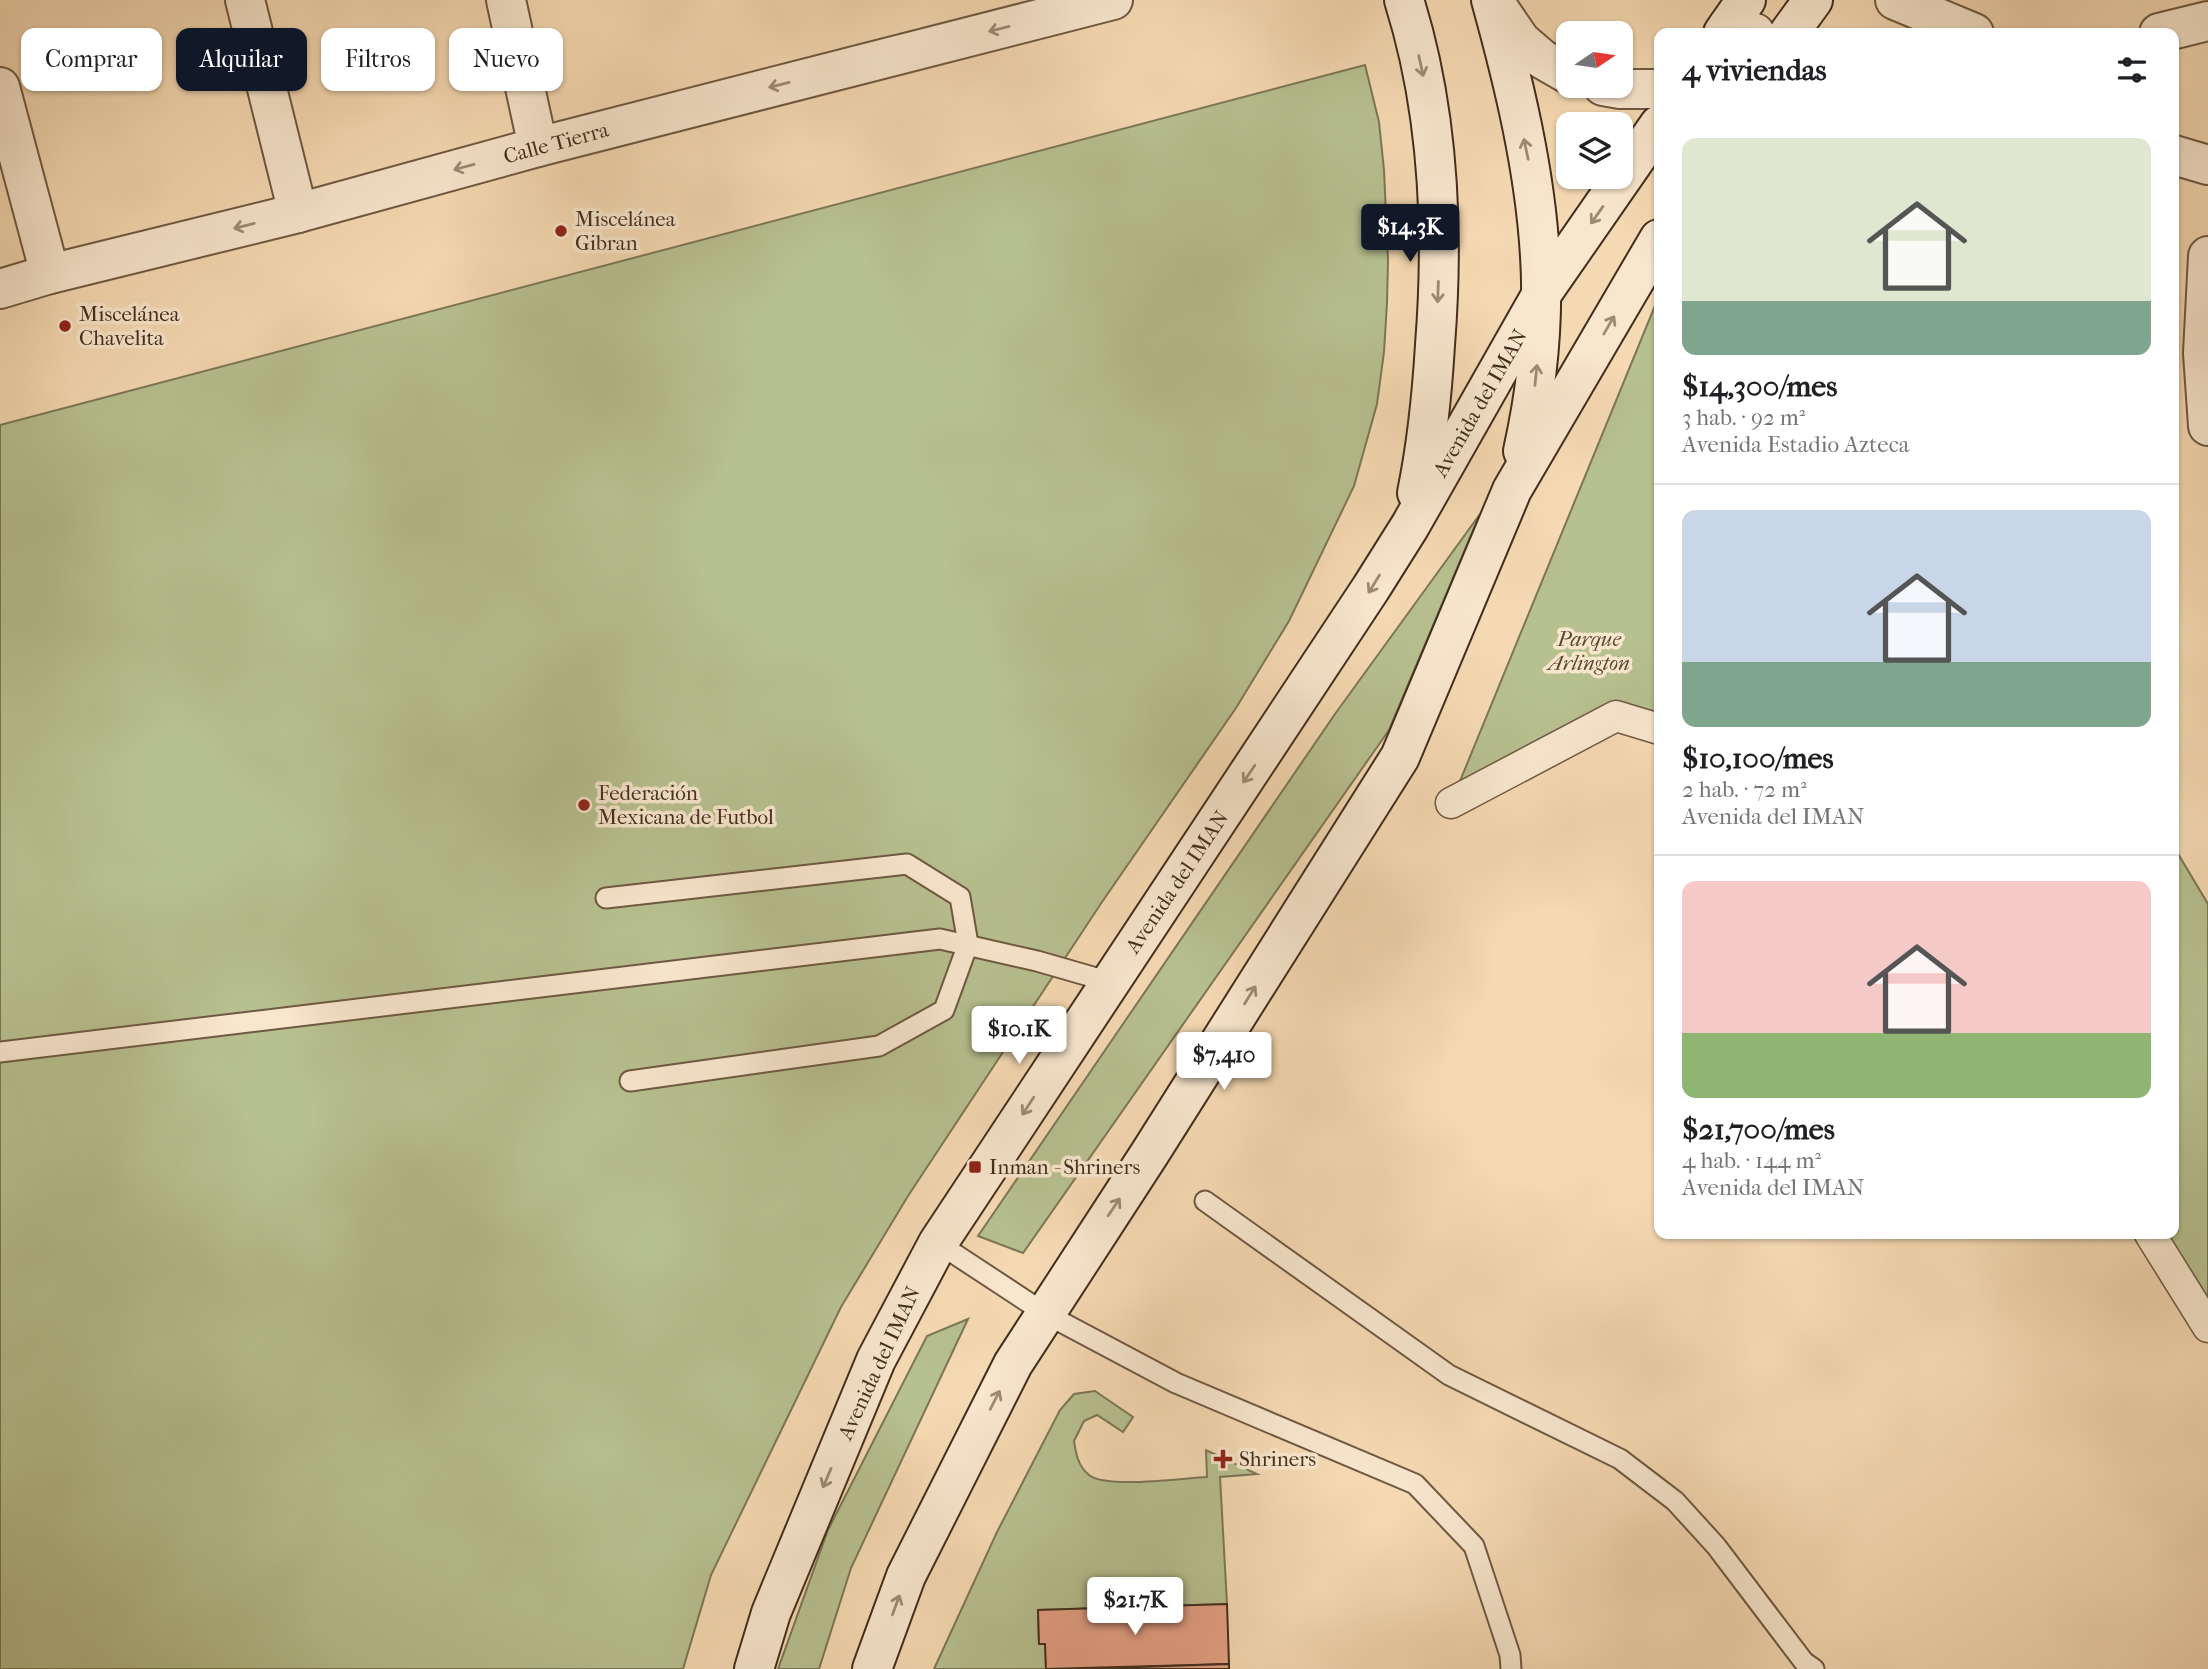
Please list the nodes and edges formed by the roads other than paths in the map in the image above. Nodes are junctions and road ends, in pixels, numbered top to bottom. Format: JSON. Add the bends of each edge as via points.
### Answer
{"nodes":[{"id":1,"x":245,"y":0,"type":"edge"},
{"id":2,"x":506,"y":0,"type":"edge"},
{"id":3,"x":1113,"y":0,"type":"edge"},
{"id":4,"x":1404,"y":0,"type":"edge"},
{"id":5,"x":1492,"y":0,"type":"edge"},
{"id":6,"x":1813,"y":0,"type":"edge"},
{"id":7,"x":1895,"y":0,"type":"edge"},
{"id":8,"x":2208,"y":21,"type":"edge"},
{"id":9,"x":1793,"y":28,"type":"edge"},
{"id":10,"x":1962,"y":28,"type":"edge"},
{"id":11,"x":2179,"y":28,"type":"edge"},
{"id":12,"x":1556,"y":67,"type":"edge"},
{"id":13,"x":0,"y":87,"type":"edge"},
{"id":14,"x":1633,"y":89,"type":"edge"},
{"id":15,"x":1654,"y":89,"type":"edge"},
{"id":16,"x":1654,"y":132,"type":"edge"},
{"id":17,"x":538,"y":147,"type":"junction"},
{"id":18,"x":2179,"y":156,"type":"edge"},
{"id":19,"x":2208,"y":165,"type":"edge"},
{"id":20,"x":298,"y":213,"type":"junction"},
{"id":21,"x":1654,"y":248,"type":"edge"},
{"id":22,"x":2208,"y":256,"type":"edge"},
{"id":23,"x":50,"y":274,"type":"junction"},
{"id":24,"x":0,"y":289,"type":"edge"},
{"id":25,"x":1541,"y":295,"type":"junction"},
{"id":26,"x":2208,"y":426,"type":"edge"},
{"id":27,"x":1512,"y":490,"type":"junction"},
{"id":28,"x":1409,"y":526,"type":"junction"},
{"id":29,"x":1654,"y":727,"type":"edge"},
{"id":30,"x":1451,"y":803,"type":"dead end"},
{"id":31,"x":606,"y":898,"type":"dead end"},
{"id":32,"x":968,"y":944,"type":"junction"},
{"id":33,"x":1110,"y":982,"type":"junction"},
{"id":34,"x":0,"y":1052,"type":"edge"},
{"id":35,"x":630,"y":1081,"type":"dead end"},
{"id":36,"x":1205,"y":1201,"type":"dead end"},
{"id":37,"x":2153,"y":1239,"type":"edge"},
{"id":38,"x":938,"y":1243,"type":"junction"},
{"id":39,"x":1046,"y":1314,"type":"junction"},
{"id":40,"x":2208,"y":1327,"type":"edge"},
{"id":41,"x":754,"y":1669,"type":"edge"},
{"id":42,"x":872,"y":1669,"type":"edge"},
{"id":43,"x":1511,"y":1669,"type":"edge"},
{"id":44,"x":1814,"y":1669,"type":"edge"}],
"edges":[{"from":1,"to":20,"type":"main road"},
{"from":2,"to":17,"type":"main road"},
{"from":3,"to":17,"type":"main road","name":"Calle Tierra","one_way":true},
{"from":4,"to":28,"type":"main road","one_way":true,"via":[[1433,137],[1439,226],[1433,380]]},
{"from":5,"to":12,"type":"main road","via":[[1521,41]]},
{"from":25,"to":5,"type":"main road","one_way":true,"via":[[1528,163]]},
{"from":6,"to":9,"type":"main road"},
{"from":7,"to":10,"type":"main road"},
{"from":8,"to":11,"type":"main road"},
{"from":13,"to":23,"type":"main road"},
{"from":14,"to":15,"type":"main road"},
{"from":16,"to":25,"type":"main road","name":"Avenida del IMAN","one_way":true},
{"from":17,"to":20,"type":"main road","name":"Calle Tierra","one_way":true},
{"from":18,"to":19,"type":"main road"},
{"from":20,"to":23,"type":"main road","name":"Calle Tierra","one_way":true},
{"from":27,"to":21,"type":"main road","one_way":true},
{"from":22,"to":26,"type":"main road","via":[[2203,353]]},
{"from":23,"to":24,"type":"main road","name":"Calle Tierra"},
{"from":27,"to":25,"type":"main road","one_way":true,"via":[[1533,401]]},
{"from":25,"to":28,"type":"main road","name":"Avenida del IMAN"},
{"from":39,"to":27,"type":"main road","one_way":true,"via":[[1400,757]]},
{"from":28,"to":33,"type":"main road","name":"Avenida del IMAN","one_way":true,"via":[[1301,698]]},
{"from":29,"to":30,"type":"street","via":[[1616,716]]},
{"from":31,"to":32,"type":"lane","via":[[907,864],[960,897]]},
{"from":32,"to":33,"type":"lane"},
{"from":32,"to":34,"type":"lane","via":[[940,939]]},
{"from":32,"to":35,"type":"lane","via":[[944,1010],[879,1045]]},
{"from":33,"to":38,"type":"main road","name":"Avenida del IMAN","one_way":true},
{"from":36,"to":44,"type":"lane","via":[[1449,1375],[1631,1467],[1675,1501],[1716,1545],[1804,1662]]},
{"from":37,"to":40,"type":"street"},
{"from":38,"to":39,"type":"lane"},
{"from":38,"to":41,"type":"main road","name":"Avenida del IMAN","one_way":true,"via":[[876,1360],[771,1614]]},
{"from":42,"to":39,"type":"main road","one_way":true,"via":[[906,1576],[1013,1364]]},
{"from":39,"to":43,"type":"lane","via":[[1176,1383],[1415,1484],[1474,1546]]}]}
